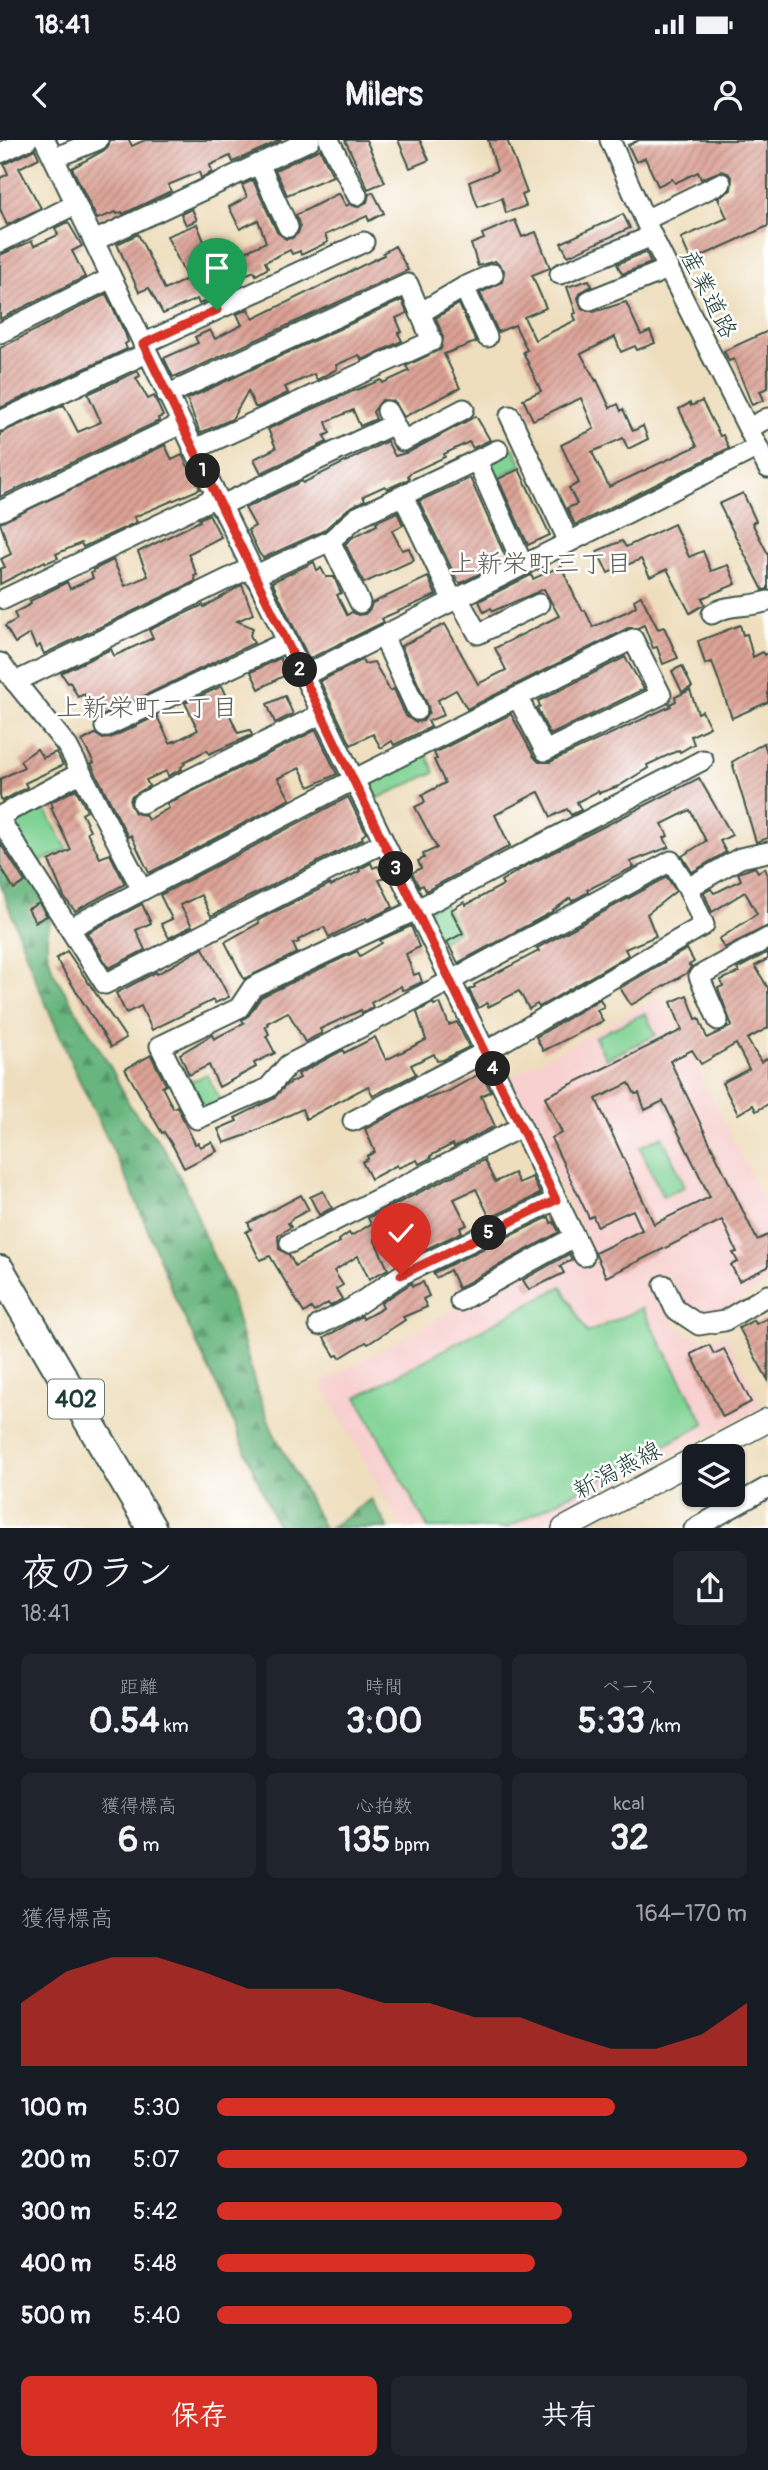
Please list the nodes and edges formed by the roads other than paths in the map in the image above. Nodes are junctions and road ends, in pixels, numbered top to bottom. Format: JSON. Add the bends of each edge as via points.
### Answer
{"nodes":[{"id":1,"x":27,"y":140,"type":"edge"},
{"id":2,"x":99,"y":140,"type":"edge"},
{"id":3,"x":310,"y":140,"type":"edge"},
{"id":4,"x":329,"y":140,"type":"edge"},
{"id":5,"x":610,"y":140,"type":"edge"},
{"id":6,"x":49,"y":149,"type":"edge"},
{"id":7,"x":0,"y":153,"type":"edge"},
{"id":8,"x":259,"y":164,"type":"junction"},
{"id":9,"x":721,"y":183,"type":"dead end"},
{"id":10,"x":357,"y":195,"type":"dead end"},
{"id":11,"x":76,"y":204,"type":"junction"},
{"id":12,"x":288,"y":227,"type":"dead end"},
{"id":13,"x":648,"y":228,"type":"junction"},
{"id":14,"x":0,"y":242,"type":"edge"},
{"id":15,"x":94,"y":242,"type":"junction"},
{"id":16,"x":364,"y":242,"type":"dead end"},
{"id":17,"x":668,"y":269,"type":"junction"},
{"id":18,"x":493,"y":274,"type":"dead end"},
{"id":19,"x":560,"y":274,"type":"dead end"},
{"id":20,"x":111,"y":278,"type":"junction"},
{"id":21,"x":464,"y":287,"type":"junction"},
{"id":22,"x":590,"y":300,"type":"dead end"},
{"id":23,"x":420,"y":313,"type":"junction"},
{"id":24,"x":0,"y":333,"type":"edge"},
{"id":25,"x":487,"y":337,"type":"dead end"},
{"id":26,"x":145,"y":349,"type":"junction"},
{"id":27,"x":167,"y":395,"type":"junction"},
{"id":28,"x":464,"y":409,"type":"dead end"},
{"id":29,"x":510,"y":416,"type":"dead end"},
{"id":30,"x":768,"y":418,"type":"edge"},
{"id":31,"x":0,"y":421,"type":"edge"},
{"id":32,"x":181,"y":424,"type":"junction"},
{"id":33,"x":748,"y":428,"type":"junction"},
{"id":34,"x":758,"y":447,"type":"junction"},
{"id":35,"x":193,"y":450,"type":"junction"},
{"id":36,"x":498,"y":450,"type":"dead end"},
{"id":37,"x":477,"y":461,"type":"junction"},
{"id":38,"x":768,"y":468,"type":"edge"},
{"id":39,"x":403,"y":496,"type":"junction"},
{"id":40,"x":218,"y":501,"type":"junction"},
{"id":41,"x":0,"y":511,"type":"edge"},
{"id":42,"x":330,"y":541,"type":"junction"},
{"id":43,"x":569,"y":542,"type":"junction"},
{"id":44,"x":523,"y":565,"type":"junction"},
{"id":45,"x":252,"y":572,"type":"junction"},
{"id":46,"x":4,"y":599,"type":"dead end"},
{"id":47,"x":455,"y":600,"type":"junction"},
{"id":48,"x":768,"y":601,"type":"edge"},
{"id":49,"x":360,"y":603,"type":"dead end"},
{"id":50,"x":540,"y":604,"type":"dead end"},
{"id":51,"x":712,"y":614,"type":"dead end"},
{"id":52,"x":383,"y":636,"type":"junction"},
{"id":53,"x":286,"y":642,"type":"junction"},
{"id":54,"x":0,"y":663,"type":"edge"},
{"id":55,"x":303,"y":677,"type":"junction"},
{"id":56,"x":15,"y":682,"type":"junction"},
{"id":57,"x":518,"y":698,"type":"junction"},
{"id":58,"x":417,"y":710,"type":"dead end"},
{"id":59,"x":321,"y":714,"type":"junction"},
{"id":60,"x":105,"y":727,"type":"dead end"},
{"id":61,"x":703,"y":760,"type":"dead end"},
{"id":62,"x":80,"y":773,"type":"junction"},
{"id":63,"x":353,"y":780,"type":"junction"},
{"id":64,"x":142,"y":803,"type":"dead end"},
{"id":65,"x":0,"y":818,"type":"edge"},
{"id":66,"x":383,"y":843,"type":"junction"},
{"id":67,"x":768,"y":852,"type":"edge"},
{"id":68,"x":688,"y":888,"type":"junction"},
{"id":69,"x":142,"y":890,"type":"junction"},
{"id":70,"x":416,"y":910,"type":"junction"},
{"id":71,"x":70,"y":928,"type":"junction"},
{"id":72,"x":767,"y":942,"type":"edge"},
{"id":73,"x":450,"y":981,"type":"junction"},
{"id":74,"x":719,"y":1020,"type":"dead end"},
{"id":75,"x":485,"y":1052,"type":"junction"},
{"id":76,"x":353,"y":1121,"type":"dead end"},
{"id":77,"x":521,"y":1127,"type":"junction"},
{"id":78,"x":556,"y":1200,"type":"junction"},
{"id":79,"x":574,"y":1237,"type":"junction"},
{"id":80,"x":290,"y":1243,"type":"dead end"},
{"id":81,"x":584,"y":1256,"type":"dead end"},
{"id":82,"x":0,"y":1270,"type":"edge"},
{"id":83,"x":664,"y":1284,"type":"dead end"},
{"id":84,"x":768,"y":1295,"type":"edge"},
{"id":85,"x":460,"y":1301,"type":"dead end"},
{"id":86,"x":319,"y":1325,"type":"dead end"},
{"id":87,"x":768,"y":1420,"type":"edge"},
{"id":88,"x":723,"y":1444,"type":"edge"},
{"id":89,"x":682,"y":1466,"type":"edge"},
{"id":90,"x":768,"y":1487,"type":"edge"},
{"id":91,"x":152,"y":1528,"type":"edge"},
{"id":92,"x":564,"y":1528,"type":"edge"},
{"id":93,"x":694,"y":1528,"type":"edge"}],
"edges":[{"from":1,"to":7,"type":"street"},
{"from":2,"to":6,"type":"street"},
{"from":3,"to":8,"type":"street"},
{"from":4,"to":10,"type":"street"},
{"from":5,"to":13,"type":"street","name":"産業道路"},
{"from":6,"to":11,"type":"street"},
{"from":8,"to":12,"type":"street"},
{"from":8,"to":15,"type":"street"},
{"from":9,"to":13,"type":"street"},
{"from":11,"to":14,"type":"street"},
{"from":11,"to":15,"type":"street"},
{"from":13,"to":17,"type":"street","name":"産業道路"},
{"from":13,"to":19,"type":"street"},
{"from":15,"to":20,"type":"street"},
{"from":16,"to":26,"type":"street"},
{"from":17,"to":22,"type":"street"},
{"from":17,"to":33,"type":"street","name":"産業道路"},
{"from":18,"to":21,"type":"street"},
{"from":20,"to":24,"type":"street"},
{"from":20,"to":26,"type":"street"},
{"from":21,"to":23,"type":"street"},
{"from":21,"to":25,"type":"street"},
{"from":23,"to":27,"type":"street","via":[[408,284]]},
{"from":23,"to":35,"type":"street","via":[[432,341]]},
{"from":26,"to":27,"type":"street"},
{"from":26,"to":31,"type":"street"},
{"from":27,"to":32,"type":"street"},
{"from":28,"to":40,"type":"street","via":[[403,441],[390,417]]},
{"from":29,"to":43,"type":"street"},
{"from":30,"to":33,"type":"street"},
{"from":32,"to":35,"type":"street"},
{"from":32,"to":41,"type":"street"},
{"from":33,"to":34,"type":"street","name":"産業道路"},
{"from":34,"to":38,"type":"street","name":"産業道路"},
{"from":34,"to":43,"type":"street"},
{"from":35,"to":40,"type":"street"},
{"from":36,"to":37,"type":"street"},
{"from":37,"to":39,"type":"street"},
{"from":37,"to":44,"type":"street"},
{"from":39,"to":42,"type":"street","via":[[357,517]]},
{"from":39,"to":47,"type":"street"},
{"from":40,"to":45,"type":"street"},
{"from":40,"to":46,"type":"street"},
{"from":42,"to":45,"type":"street"},
{"from":42,"to":49,"type":"street"},
{"from":43,"to":44,"type":"street"},
{"from":44,"to":47,"type":"street"},
{"from":45,"to":53,"type":"street"},
{"from":45,"to":56,"type":"street"},
{"from":47,"to":50,"type":"street","via":[[478,634]]},
{"from":47,"to":52,"type":"street"},
{"from":48,"to":51,"type":"street","via":[[733,605]]},
{"from":52,"to":55,"type":"street"},
{"from":52,"to":58,"type":"street"},
{"from":53,"to":55,"type":"street"},
{"from":53,"to":60,"type":"street"},
{"from":54,"to":56,"type":"street"},
{"from":55,"to":59,"type":"street"},
{"from":56,"to":62,"type":"street","via":[[68,747]]},
{"from":57,"to":57,"type":"street","via":[[545,751],[661,695],[633,639]]},
{"from":57,"to":63,"type":"street"},
{"from":59,"to":63,"type":"street"},
{"from":59,"to":64,"type":"street"},
{"from":61,"to":70,"type":"street"},
{"from":62,"to":65,"type":"street"},
{"from":62,"to":69,"type":"street"},
{"from":63,"to":66,"type":"street"},
{"from":63,"to":69,"type":"street"},
{"from":65,"to":71,"type":"street"},
{"from":66,"to":70,"type":"street"},
{"from":66,"to":71,"type":"street","via":[[105,984]]},
{"from":67,"to":68,"type":"street","via":[[740,859]]},
{"from":68,"to":73,"type":"street","via":[[671,861]]},
{"from":68,"to":75,"type":"street","via":[[704,925]]},
{"from":69,"to":71,"type":"street"},
{"from":70,"to":73,"type":"street"},
{"from":70,"to":73,"type":"street","via":[[253,987],[239,1008],[160,1046],[197,1119],[268,1088],[288,1065]]},
{"from":72,"to":74,"type":"street","via":[[699,976]]},
{"from":73,"to":75,"type":"street"},
{"from":75,"to":76,"type":"street"},
{"from":75,"to":77,"type":"street"},
{"from":77,"to":78,"type":"street"},
{"from":77,"to":80,"type":"street"},
{"from":78,"to":79,"type":"street"},
{"from":78,"to":86,"type":"street","via":[[401,1275]]},
{"from":79,"to":81,"type":"street"},
{"from":79,"to":85,"type":"street"},
{"from":82,"to":91,"type":"highway","number":"402"},
{"from":83,"to":84,"type":"street","via":[[675,1310],[699,1325],[724,1321]]},
{"from":87,"to":88,"type":"main road","name":"新潟燕線"},
{"from":89,"to":92,"type":"main road","name":"新潟燕線"},
{"from":90,"to":93,"type":"street"}]}
